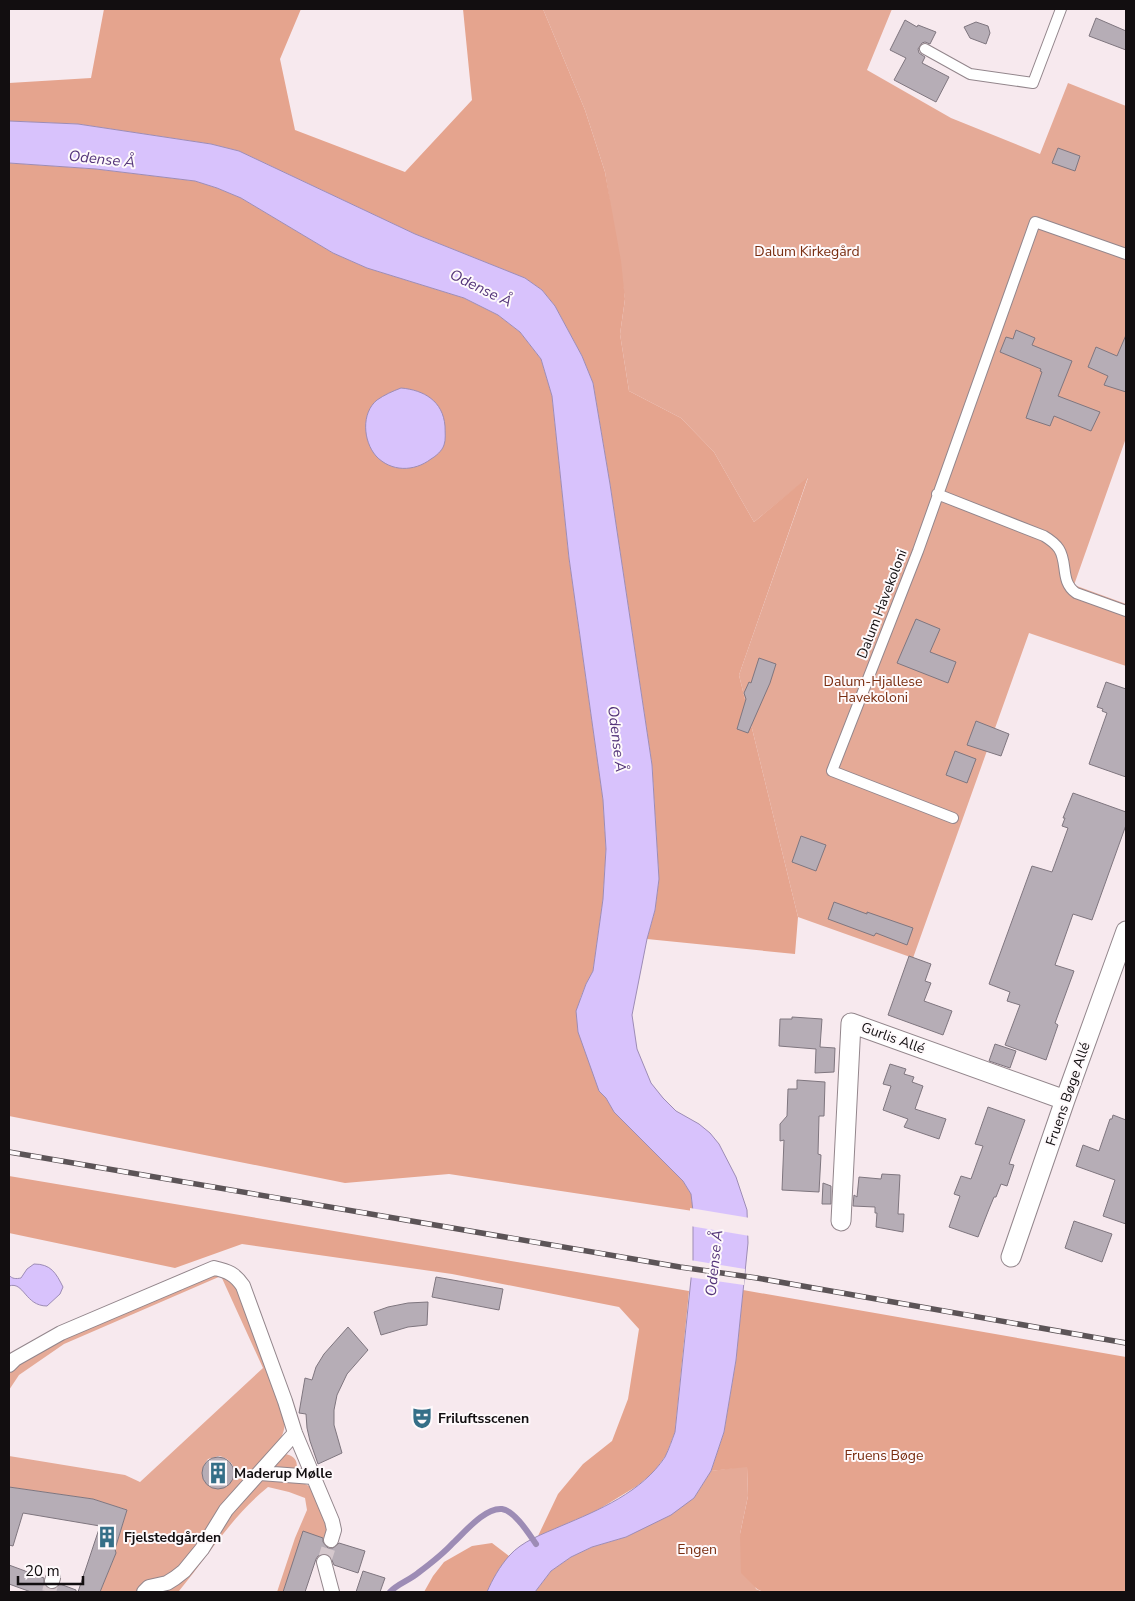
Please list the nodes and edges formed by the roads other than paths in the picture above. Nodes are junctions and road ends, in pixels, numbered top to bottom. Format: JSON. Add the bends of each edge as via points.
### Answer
{"nodes":[{"id":1,"x":1061,"y":9,"type":"edge"},
{"id":2,"x":925,"y":49,"type":"dead end"},
{"id":3,"x":1126,"y":254,"type":"edge"},
{"id":4,"x":937,"y":494,"type":"junction"},
{"id":5,"x":1126,"y":611,"type":"edge"},
{"id":6,"x":953,"y":818,"type":"dead end"},
{"id":7,"x":1126,"y":931,"type":"edge"},
{"id":8,"x":1065,"y":1100,"type":"junction"},
{"id":9,"x":841,"y":1222,"type":"dead end"},
{"id":10,"x":1012,"y":1257,"type":"dead end"},
{"id":11,"x":9,"y":1365,"type":"edge"},
{"id":12,"x":295,"y":1433,"type":"junction"},
{"id":13,"x":260,"y":1473,"type":"junction"},
{"id":14,"x":313,"y":1477,"type":"junction"},
{"id":15,"x":331,"y":1540,"type":"tunnel mouth"},
{"id":16,"x":324,"y":1562,"type":"tunnel mouth"},
{"id":17,"x":144,"y":1592,"type":"edge"},
{"id":18,"x":332,"y":1592,"type":"edge"}],
"edges":[{"from":1,"to":2,"type":"lane","via":[[1033,83],[970,74]]},
{"from":3,"to":4,"type":"lane","name":"Dalum Havekoloni","via":[[1035,222]]},
{"from":4,"to":5,"type":"lane","via":[[1048,539],[1061,554],[1070,589]]},
{"from":4,"to":6,"type":"lane","name":"Dalum Havekoloni","via":[[832,771]]},
{"from":7,"to":8,"type":"street","name":"Fruens Bøge Allé"},
{"from":8,"to":9,"type":"street","name":"Gurlis Allé","via":[[851,1023]]},
{"from":8,"to":10,"type":"street","name":"Fruens Bøge Allé"},
{"from":11,"to":12,"type":"street","via":[[61,1333],[214,1268],[230,1272],[243,1286]]},
{"from":12,"to":13,"type":"street"},
{"from":12,"to":14,"type":"street"},
{"from":13,"to":14,"type":"street"},
{"from":13,"to":17,"type":"street","via":[[226,1510],[184,1571]]},
{"from":14,"to":15,"type":"street","via":[[332,1521]]},
{"from":16,"to":18,"type":"street"}]}
